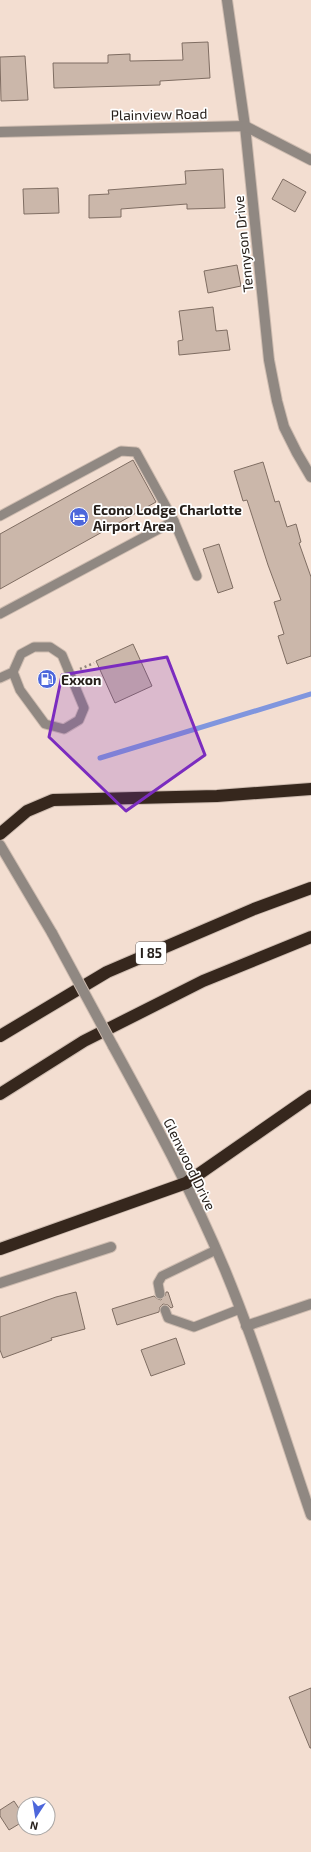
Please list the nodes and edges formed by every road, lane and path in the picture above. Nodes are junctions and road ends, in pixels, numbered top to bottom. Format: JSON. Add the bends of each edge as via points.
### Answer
{"nodes":[{"id":1,"x":227,"y":0,"type":"edge"},
{"id":2,"x":245,"y":126,"type":"junction"},
{"id":3,"x":0,"y":132,"type":"edge"},
{"id":4,"x":311,"y":160,"type":"edge"},
{"id":5,"x":311,"y":477,"type":"edge"},
{"id":6,"x":0,"y":516,"type":"edge"},
{"id":7,"x":174,"y":521,"type":"junction"},
{"id":8,"x":197,"y":576,"type":"dead end"},
{"id":9,"x":0,"y":614,"type":"edge"},
{"id":10,"x":13,"y":672,"type":"junction"},
{"id":11,"x":0,"y":678,"type":"edge"},
{"id":12,"x":311,"y":789,"type":"edge"},
{"id":13,"x":0,"y":834,"type":"edge"},
{"id":14,"x":0,"y":845,"type":"edge"},
{"id":15,"x":311,"y":888,"type":"edge"},
{"id":16,"x":311,"y":937,"type":"edge"},
{"id":17,"x":0,"y":1036,"type":"edge"},
{"id":18,"x":0,"y":1094,"type":"edge"},
{"id":19,"x":311,"y":1096,"type":"edge"},
{"id":20,"x":186,"y":1183,"type":"junction"},
{"id":21,"x":111,"y":1247,"type":"dead end"},
{"id":22,"x":0,"y":1249,"type":"edge"},
{"id":23,"x":216,"y":1250,"type":"junction"},
{"id":24,"x":0,"y":1283,"type":"edge"},
{"id":25,"x":160,"y":1294,"type":"dead end"},
{"id":26,"x":311,"y":1304,"type":"edge"},
{"id":27,"x":240,"y":1309,"type":"junction"},
{"id":28,"x":165,"y":1310,"type":"dead end"},
{"id":29,"x":246,"y":1326,"type":"junction"},
{"id":30,"x":311,"y":1515,"type":"edge"}],
"edges":[{"from":1,"to":2,"type":"street","name":"Tennyson Drive"},
{"from":2,"to":3,"type":"street","name":"Plainview Road"},
{"from":2,"to":4,"type":"street","name":"Plainview Road"},
{"from":2,"to":5,"type":"street","name":"Tennyson Drive","via":[[269,360],[284,427]]},
{"from":6,"to":7,"type":"lane","via":[[121,451],[136,452]]},
{"from":7,"to":8,"type":"lane"},
{"from":7,"to":9,"type":"lane"},
{"from":10,"to":10,"type":"lane","via":[[20,690],[45,724],[64,729],[79,720],[84,708],[62,656],[50,647],[34,647],[21,654]]},
{"from":10,"to":11,"type":"lane"},
{"from":12,"to":13,"type":"highway","via":[[217,796],[53,800],[27,811]]},
{"from":14,"to":20,"type":"street","name":"Glenwood Drive","bridge":true,"via":[[52,933]]},
{"from":15,"to":17,"type":"highway","number":"I 85","via":[[254,909],[107,972]]},
{"from":16,"to":18,"type":"highway","via":[[203,981],[84,1041]]},
{"from":19,"to":20,"type":"highway"},
{"from":20,"to":22,"type":"highway"},
{"from":20,"to":23,"type":"street","name":"Glenwood Drive"},
{"from":21,"to":24,"type":"street"},
{"from":23,"to":25,"type":"lane","via":[[162,1276],[158,1283]]},
{"from":23,"to":27,"type":"street","name":"Glenwood Drive"},
{"from":26,"to":29,"type":"street"},
{"from":27,"to":28,"type":"lane","via":[[194,1327],[168,1318]]},
{"from":27,"to":29,"type":"street","name":"Glenwood Drive"},
{"from":29,"to":30,"type":"street","name":"Glenwood Drive"}]}
